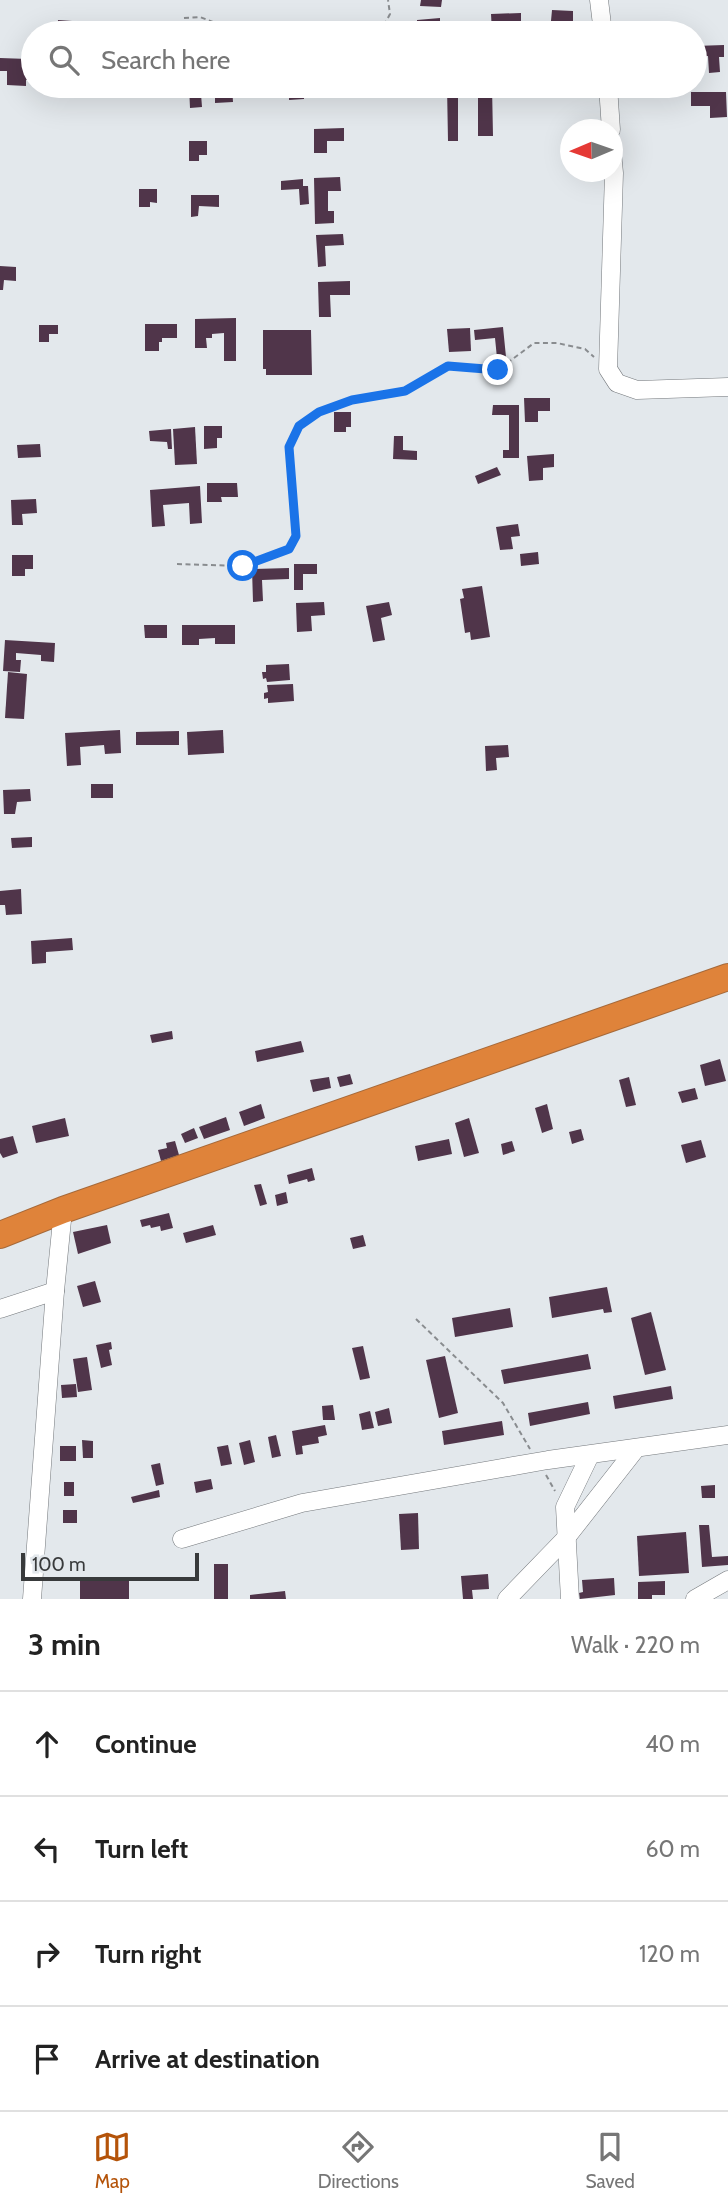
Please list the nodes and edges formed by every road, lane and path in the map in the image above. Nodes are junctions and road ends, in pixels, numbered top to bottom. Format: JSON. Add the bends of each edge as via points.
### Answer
{"nodes":[{"id":1,"x":388,"y":0,"type":"edge"},
{"id":2,"x":599,"y":0,"type":"edge"},
{"id":3,"x":184,"y":18,"type":"dead end"},
{"id":4,"x":210,"y":21,"type":"edge"},
{"id":5,"x":386,"y":21,"type":"edge"},
{"id":6,"x":602,"y":21,"type":"edge"},
{"id":7,"x":609,"y":98,"type":"edge"},
{"id":8,"x":610,"y":119,"type":"edge"},
{"id":9,"x":614,"y":182,"type":"edge"},
{"id":10,"x":608,"y":369,"type":"junction"},
{"id":11,"x":728,"y":387,"type":"edge"},
{"id":12,"x":177,"y":564,"type":"dead end"},
{"id":13,"x":728,"y":977,"type":"edge"},
{"id":14,"x":63,"y":1210,"type":"junction"},
{"id":15,"x":0,"y":1235,"type":"edge"},
{"id":16,"x":55,"y":1291,"type":"junction"},
{"id":17,"x":0,"y":1309,"type":"edge"},
{"id":18,"x":416,"y":1319,"type":"dead end"},
{"id":19,"x":728,"y":1435,"type":"edge"},
{"id":20,"x":635,"y":1450,"type":"junction"},
{"id":21,"x":590,"y":1455,"type":"junction"},
{"id":22,"x":538,"y":1462,"type":"junction"},
{"id":23,"x":565,"y":1507,"type":"junction"},
{"id":24,"x":566,"y":1538,"type":"junction"},
{"id":25,"x":182,"y":1539,"type":"dead end"},
{"id":26,"x":728,"y":1580,"type":"edge"},
{"id":27,"x":32,"y":1599,"type":"edge"},
{"id":28,"x":506,"y":1599,"type":"edge"},
{"id":29,"x":570,"y":1599,"type":"edge"},
{"id":30,"x":695,"y":1599,"type":"edge"}],
"edges":[{"from":1,"to":5,"type":"path"},
{"from":2,"to":6,"type":"street"},
{"from":3,"to":4,"type":"path"},
{"from":7,"to":8,"type":"street"},
{"from":9,"to":10,"type":"street"},
{"from":10,"to":11,"type":"street","via":[[617,383],[637,390]]},
{"from":10,"to":12,"type":"path","via":[[585,349],[534,343],[498,370],[448,366],[405,391],[352,400],[319,412],[299,426],[289,447],[296,536],[289,549],[243,566]]},
{"from":13,"to":14,"type":"highway"},
{"from":14,"to":15,"type":"highway"},
{"from":14,"to":16,"type":"street"},
{"from":16,"to":17,"type":"street"},
{"from":16,"to":27,"type":"street"},
{"from":18,"to":22,"type":"path","via":[[503,1403]]},
{"from":19,"to":20,"type":"street"},
{"from":20,"to":21,"type":"street"},
{"from":20,"to":24,"type":"street"},
{"from":21,"to":22,"type":"street"},
{"from":21,"to":23,"type":"street"},
{"from":22,"to":23,"type":"path"},
{"from":22,"to":25,"type":"street","via":[[302,1503]]},
{"from":23,"to":24,"type":"street"},
{"from":24,"to":28,"type":"street"},
{"from":24,"to":29,"type":"street"},
{"from":26,"to":30,"type":"street"}]}
